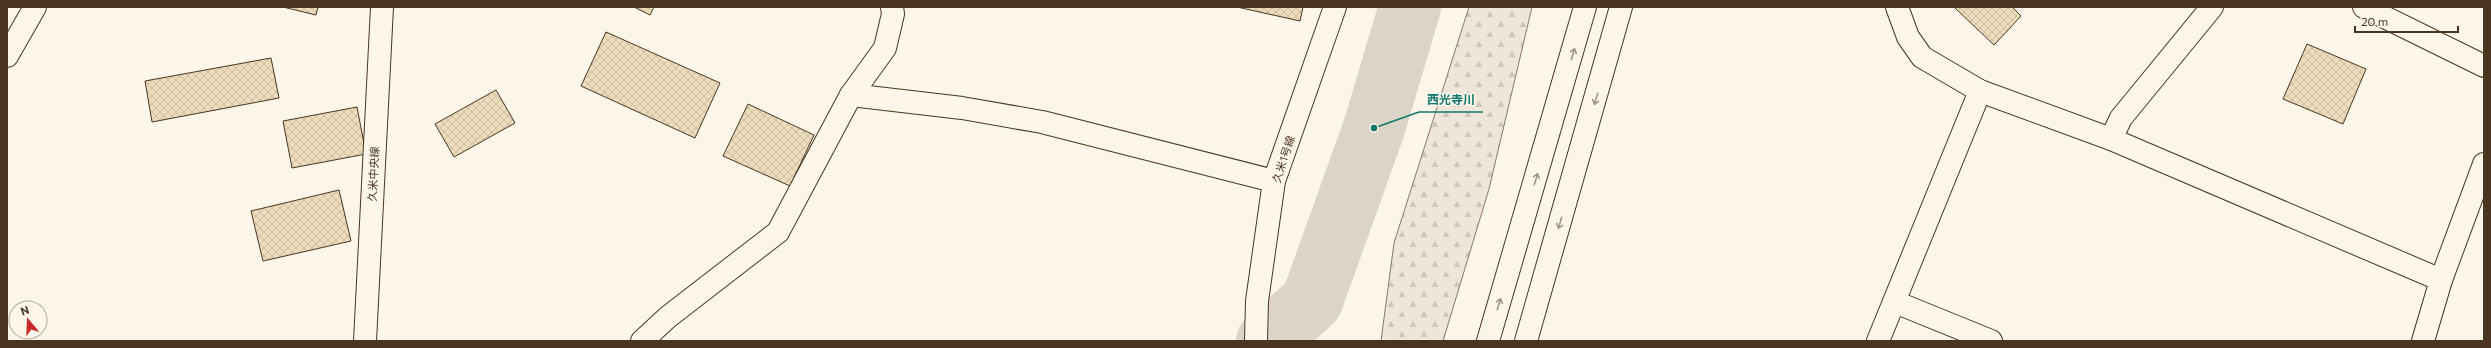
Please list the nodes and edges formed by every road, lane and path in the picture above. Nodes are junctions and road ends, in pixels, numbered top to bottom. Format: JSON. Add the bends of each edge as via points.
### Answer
{"nodes":[{"id":1,"x":34,"y":7,"type":"edge"},
{"id":2,"x":382,"y":7,"type":"edge"},
{"id":3,"x":892,"y":7,"type":"edge"},
{"id":4,"x":1335,"y":7,"type":"edge"},
{"id":5,"x":1585,"y":7,"type":"edge"},
{"id":6,"x":1621,"y":7,"type":"edge"},
{"id":7,"x":1897,"y":7,"type":"edge"},
{"id":8,"x":2212,"y":7,"type":"edge"},
{"id":9,"x":2364,"y":7,"type":"edge"},
{"id":10,"x":7,"y":56,"type":"edge"},
{"id":11,"x":2484,"y":66,"type":"edge"},
{"id":12,"x":1980,"y":91,"type":"junction"},
{"id":13,"x":851,"y":95,"type":"junction"},
{"id":14,"x":2111,"y":139,"type":"junction"},
{"id":15,"x":2484,"y":164,"type":"edge"},
{"id":16,"x":1274,"y":181,"type":"junction"},
{"id":17,"x":2441,"y":280,"type":"junction"},
{"id":18,"x":1895,"y":302,"type":"junction"},
{"id":19,"x":365,"y":341,"type":"edge"},
{"id":20,"x":642,"y":341,"type":"edge"},
{"id":21,"x":1256,"y":341,"type":"edge"},
{"id":22,"x":1488,"y":341,"type":"edge"},
{"id":23,"x":1526,"y":341,"type":"edge"},
{"id":24,"x":1878,"y":341,"type":"edge"},
{"id":25,"x":1991,"y":341,"type":"edge"},
{"id":26,"x":2423,"y":341,"type":"edge"}],
"edges":[{"from":1,"to":10,"type":"main road"},
{"from":2,"to":19,"type":"main road","name":"久米中央線"},
{"from":3,"to":13,"type":"main road","via":[[893,14],[885,48]]},
{"from":4,"to":16,"type":"main road","name":"久米1号線"},
{"from":22,"to":5,"type":"main road","one_way":true},
{"from":6,"to":23,"type":"main road","one_way":true},
{"from":7,"to":12,"type":"main road","via":[[1908,37],[1922,57]]},
{"from":8,"to":14,"type":"main road","via":[[2121,118]]},
{"from":9,"to":11,"type":"main road"},
{"from":12,"to":14,"type":"main road"},
{"from":12,"to":18,"type":"main road"},
{"from":13,"to":16,"type":"main road","via":[[962,108],[1042,122]]},
{"from":13,"to":20,"type":"main road","via":[[778,232],[668,317]]},
{"from":14,"to":17,"type":"main road"},
{"from":15,"to":17,"type":"main road"},
{"from":16,"to":21,"type":"main road","name":"久米1号線","via":[[1257,300]]},
{"from":17,"to":26,"type":"main road"},
{"from":18,"to":24,"type":"main road"},
{"from":18,"to":25,"type":"main road"}]}
